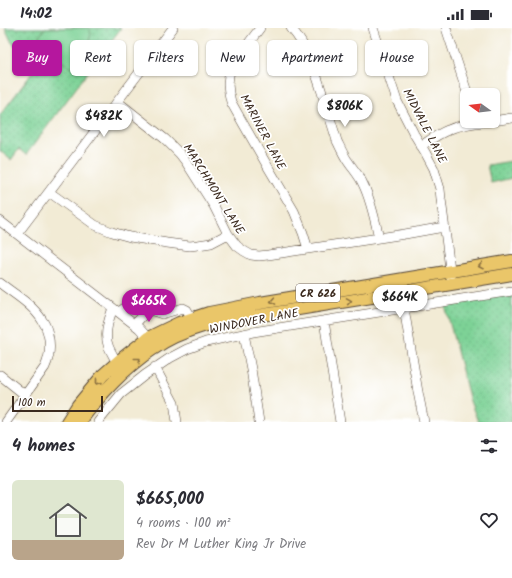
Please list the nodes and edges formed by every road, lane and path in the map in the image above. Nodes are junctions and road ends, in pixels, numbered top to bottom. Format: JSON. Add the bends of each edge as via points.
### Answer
{"nodes":[{"id":1,"x":173,"y":28,"type":"edge"},
{"id":2,"x":260,"y":28,"type":"edge"},
{"id":3,"x":291,"y":28,"type":"edge"},
{"id":4,"x":373,"y":28,"type":"edge"},
{"id":5,"x":446,"y":28,"type":"edge"},
{"id":6,"x":466,"y":88,"type":"edge"},
{"id":7,"x":118,"y":102,"type":"junction"},
{"id":8,"x":512,"y":118,"type":"edge"},
{"id":9,"x":500,"y":120,"type":"edge"},
{"id":10,"x":460,"y":126,"type":"edge"},
{"id":11,"x":421,"y":146,"type":"junction"},
{"id":12,"x":49,"y":192,"type":"junction"},
{"id":13,"x":0,"y":221,"type":"edge"},
{"id":14,"x":444,"y":227,"type":"junction"},
{"id":15,"x":17,"y":234,"type":"junction"},
{"id":16,"x":228,"y":234,"type":"junction"},
{"id":17,"x":379,"y":238,"type":"junction"},
{"id":18,"x":308,"y":249,"type":"junction"},
{"id":19,"x":512,"y":261,"type":"edge"},
{"id":20,"x":450,"y":271,"type":"junction"},
{"id":21,"x":512,"y":274,"type":"edge"},
{"id":22,"x":0,"y":283,"type":"edge"},
{"id":23,"x":452,"y":284,"type":"junction"},
{"id":24,"x":340,"y":290,"type":"junction"},
{"id":25,"x":512,"y":290,"type":"edge"},
{"id":26,"x":404,"y":308,"type":"junction"},
{"id":27,"x":116,"y":310,"type":"junction"},
{"id":28,"x":148,"y":310,"type":"junction"},
{"id":29,"x":283,"y":312,"type":"junction"},
{"id":30,"x":192,"y":319,"type":"junction"},
{"id":31,"x":324,"y":321,"type":"junction"},
{"id":32,"x":135,"y":324,"type":"junction"},
{"id":33,"x":285,"y":327,"type":"junction"},
{"id":34,"x":244,"y":334,"type":"junction"},
{"id":35,"x":151,"y":343,"type":"junction"},
{"id":36,"x":117,"y":363,"type":"junction"},
{"id":37,"x":155,"y":367,"type":"junction"},
{"id":38,"x":0,"y":375,"type":"edge"},
{"id":39,"x":25,"y":395,"type":"junction"},
{"id":40,"x":11,"y":420,"type":"edge"},
{"id":41,"x":67,"y":422,"type":"edge"},
{"id":42,"x":80,"y":422,"type":"edge"},
{"id":43,"x":98,"y":422,"type":"edge"},
{"id":44,"x":177,"y":422,"type":"edge"},
{"id":45,"x":259,"y":422,"type":"edge"},
{"id":46,"x":340,"y":422,"type":"edge"},
{"id":47,"x":424,"y":422,"type":"edge"}],
"edges":[{"from":1,"to":7,"type":"street"},
{"from":2,"to":18,"type":"street","name":"MARINER LANE","via":[[232,67],[229,75],[229,93],[231,102],[294,211]]},
{"from":3,"to":17,"type":"street","via":[[305,47],[316,70],[337,141],[366,191]]},
{"from":4,"to":11,"type":"street","name":"MIDVALE LANE","via":[[397,101]]},
{"from":5,"to":6,"type":"street"},
{"from":7,"to":12,"type":"street"},
{"from":7,"to":16,"type":"street","name":"MARCHMONT LANE","via":[[180,154],[214,206]]},
{"from":8,"to":9,"type":"street"},
{"from":10,"to":11,"type":"street","via":[[449,129]]},
{"from":11,"to":14,"type":"street","name":"MIDVALE LANE","via":[[434,170],[440,189]]},
{"from":12,"to":15,"type":"street"},
{"from":12,"to":16,"type":"street","via":[[95,225],[130,237],[190,246],[211,242]]},
{"from":13,"to":15,"type":"street"},
{"from":14,"to":17,"type":"street","name":"MARCHMONT LANE"},
{"from":14,"to":20,"type":"street","name":"MIDVALE LANE"},
{"from":15,"to":27,"type":"street"},
{"from":16,"to":18,"type":"street","name":"MARCHMONT LANE","via":[[237,246],[251,255],[268,256]]},
{"from":17,"to":18,"type":"street","name":"MARCHMONT LANE"},
{"from":19,"to":20,"type":"main road","number":"CR 626","one_way":true},
{"from":20,"to":23,"type":"street","name":"MIDVALE LANE"},
{"from":20,"to":24,"type":"main road","number":"CR 626"},
{"from":21,"to":23,"type":"main road","number":"CR 626"},
{"from":22,"to":39,"type":"street","via":[[38,314],[50,342],[45,367]]},
{"from":29,"to":23,"type":"main road","number":"CR 626","one_way":true},
{"from":24,"to":29,"type":"main road","via":[[327,299],[294,304]]},
{"from":24,"to":30,"type":"main road","number":"CR 626","one_way":true,"via":[[217,312]]},
{"from":25,"to":26,"type":"street","name":"WINDOVER LANE"},
{"from":26,"to":31,"type":"street","name":"WINDOVER LANE"},
{"from":26,"to":47,"type":"street"},
{"from":27,"to":28,"type":"street","via":[[135,305]]},
{"from":27,"to":32,"type":"street"},
{"from":27,"to":36,"type":"street","via":[[110,317],[107,344]]},
{"from":28,"to":30,"type":"street","via":[[162,314],[182,308],[187,310]]},
{"from":28,"to":32,"type":"street"},
{"from":29,"to":33,"type":"street"},
{"from":29,"to":35,"type":"main road","number":"CR 626","via":[[203,326]]},
{"from":30,"to":35,"type":"main road","number":"CR 626","via":[[179,323]]},
{"from":31,"to":33,"type":"street","name":"WINDOVER LANE"},
{"from":31,"to":46,"type":"street"},
{"from":32,"to":35,"type":"street"},
{"from":33,"to":34,"type":"street","name":"WINDOVER LANE"},
{"from":34,"to":37,"type":"street","name":"WINDOVER LANE","via":[[192,347]]},
{"from":34,"to":45,"type":"street"},
{"from":35,"to":36,"type":"main road","number":"CR 626"},
{"from":42,"to":35,"type":"main road","number":"CR 626","one_way":true},
{"from":36,"to":41,"type":"main road","number":"CR 626","one_way":true,"via":[[103,375]]},
{"from":37,"to":43,"type":"street","name":"WINDOVER LANE","via":[[121,394]]},
{"from":37,"to":44,"type":"street","via":[[174,403]]},
{"from":38,"to":39,"type":"street"},
{"from":39,"to":40,"type":"street"}]}
